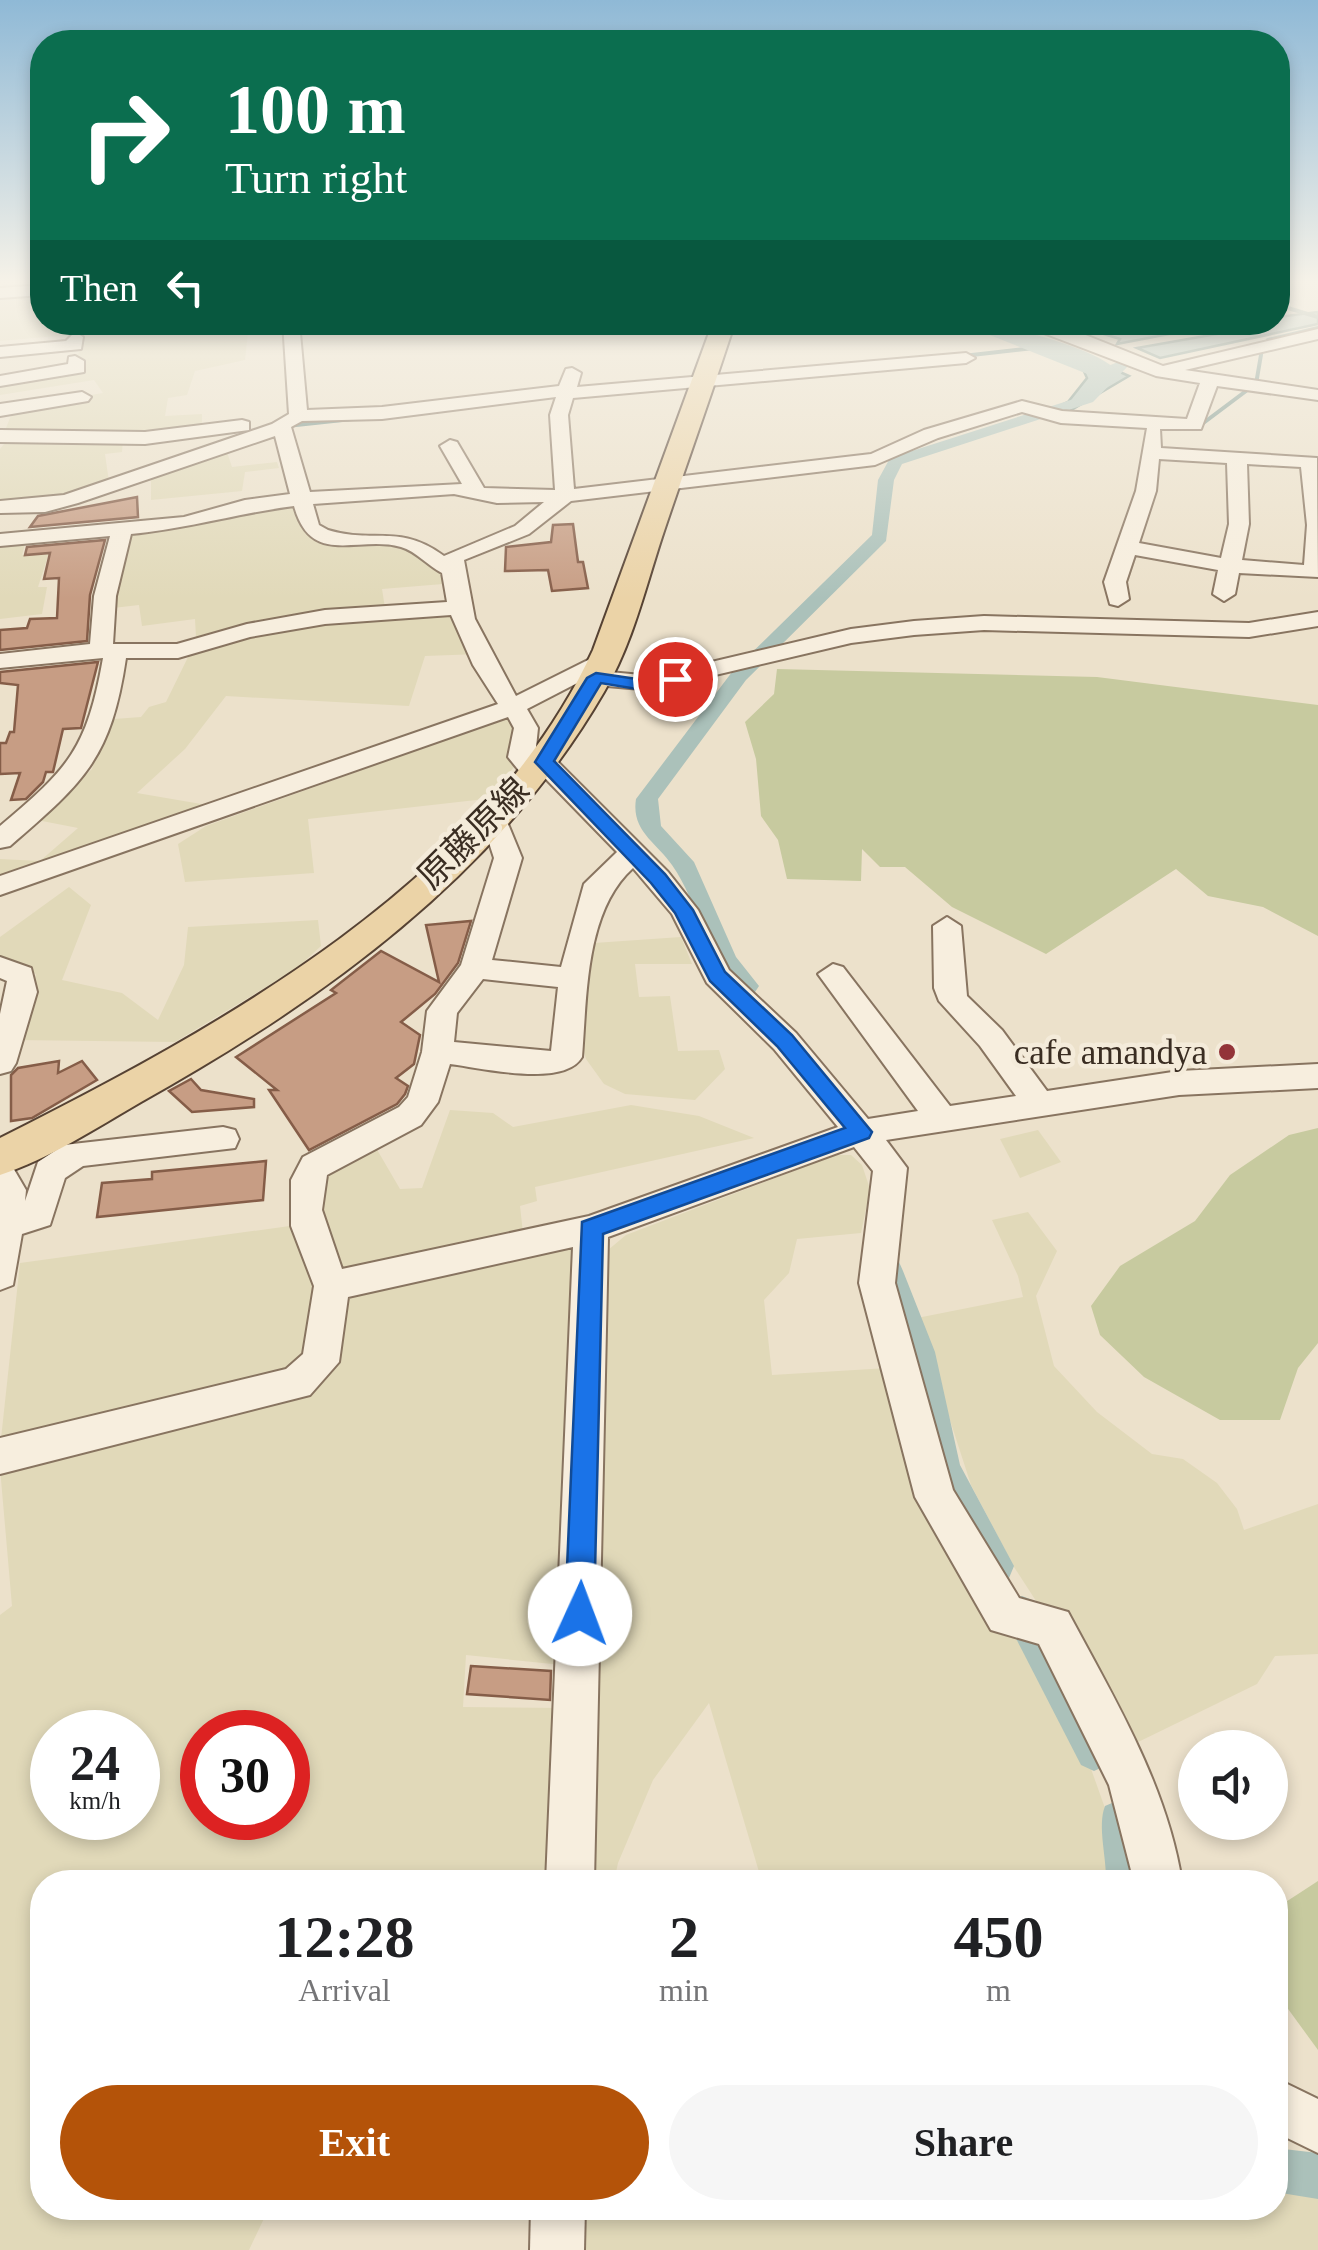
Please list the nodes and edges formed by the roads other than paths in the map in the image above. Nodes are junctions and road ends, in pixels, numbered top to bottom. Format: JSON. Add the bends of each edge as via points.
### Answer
{"nodes":[{"id":1,"x":288,"y":389,"type":"edge"},
{"id":2,"x":595,"y":389,"type":"edge"},
{"id":3,"x":702,"y":389,"type":"edge"},
{"id":4,"x":1207,"y":389,"type":"edge"},
{"id":5,"x":1279,"y":389,"type":"edge"},
{"id":6,"x":567,"y":391,"type":"junction"},
{"id":7,"x":1318,"y":394,"type":"edge"},
{"id":8,"x":82,"y":398,"type":"dead end"},
{"id":9,"x":0,"y":410,"type":"edge"},
{"id":10,"x":286,"y":423,"type":"junction"},
{"id":11,"x":1154,"y":423,"type":"junction"},
{"id":12,"x":1194,"y":425,"type":"junction"},
{"id":13,"x":0,"y":436,"type":"edge"},
{"id":14,"x":450,"y":446,"type":"dead end"},
{"id":15,"x":1150,"y":453,"type":"junction"},
{"id":16,"x":1190,"y":456,"type":"junction"},
{"id":17,"x":1237,"y":458,"type":"junction"},
{"id":18,"x":667,"y":483,"type":"junction"},
{"id":19,"x":474,"y":488,"type":"junction"},
{"id":20,"x":565,"y":496,"type":"junction"},
{"id":21,"x":302,"y":499,"type":"junction"},
{"id":22,"x":0,"y":507,"type":"edge"},
{"id":23,"x":122,"y":530,"type":"junction"},
{"id":24,"x":0,"y":540,"type":"edge"},
{"id":25,"x":1127,"y":547,"type":"junction"},
{"id":26,"x":1230,"y":566,"type":"junction"},
{"id":27,"x":451,"y":569,"type":"junction"},
{"id":28,"x":1224,"y":594,"type":"dead end"},
{"id":29,"x":1118,"y":599,"type":"dead end"},
{"id":30,"x":456,"y":608,"type":"junction"},
{"id":31,"x":1318,"y":618,"type":"edge"},
{"id":32,"x":107,"y":652,"type":"junction"},
{"id":33,"x":0,"y":661,"type":"edge"},
{"id":34,"x":600,"y":668,"type":"junction"},
{"id":35,"x":512,"y":708,"type":"junction"},
{"id":36,"x":539,"y":767,"type":"junction"},
{"id":37,"x":494,"y":818,"type":"junction"},
{"id":38,"x":0,"y":840,"type":"edge"},
{"id":39,"x":634,"y":852,"type":"junction"},
{"id":40,"x":0,"y":886,"type":"edge"},
{"id":41,"x":947,"y":926,"type":"dead end"},
{"id":42,"x":0,"y":967,"type":"edge"},
{"id":43,"x":475,"y":968,"type":"junction"},
{"id":44,"x":833,"y":974,"type":"dead end"},
{"id":45,"x":574,"y":978,"type":"junction"},
{"id":46,"x":438,"y":1052,"type":"junction"},
{"id":47,"x":0,"y":1063,"type":"edge"},
{"id":48,"x":1318,"y":1076,"type":"edge"},
{"id":49,"x":1040,"y":1106,"type":"junction"},
{"id":50,"x":944,"y":1120,"type":"junction"},
{"id":51,"x":860,"y":1132,"type":"junction"},
{"id":52,"x":223,"y":1140,"type":"dead end"},
{"id":53,"x":0,"y":1158,"type":"edge"},
{"id":54,"x":0,"y":1175,"type":"edge"},
{"id":55,"x":5,"y":1225,"type":"junction"},
{"id":56,"x":591,"y":1229,"type":"junction"},
{"id":57,"x":0,"y":1275,"type":"edge"},
{"id":58,"x":332,"y":1286,"type":"junction"},
{"id":59,"x":0,"y":1456,"type":"edge"},
{"id":60,"x":570,"y":1870,"type":"edge"},
{"id":61,"x":1157,"y":1870,"type":"edge"},
{"id":62,"x":1288,"y":2111,"type":"edge"},
{"id":63,"x":1318,"y":2127,"type":"edge"},
{"id":64,"x":558,"y":2220,"type":"edge"},
{"id":65,"x":557,"y":2250,"type":"edge"}],
"edges":[{"from":1,"to":10,"type":"street"},
{"from":2,"to":6,"type":"street"},
{"from":3,"to":18,"type":"main road","name":"原藤原線"},
{"from":4,"to":12,"type":"street"},
{"from":5,"to":7,"type":"street"},
{"from":6,"to":10,"type":"street"},
{"from":6,"to":20,"type":"street","via":[[559,415]]},
{"from":8,"to":9,"type":"street"},
{"from":10,"to":13,"type":"street","via":[[145,438]]},
{"from":10,"to":21,"type":"street"},
{"from":10,"to":22,"type":"street","via":[[71,500]]},
{"from":11,"to":12,"type":"street"},
{"from":11,"to":15,"type":"street"},
{"from":11,"to":18,"type":"street","via":[[1022,406],[875,459]]},
{"from":12,"to":16,"type":"street"},
{"from":14,"to":19,"type":"street"},
{"from":15,"to":16,"type":"street"},
{"from":15,"to":25,"type":"street","via":[[1146,492]]},
{"from":16,"to":17,"type":"street"},
{"from":17,"to":26,"type":"street","via":[[1239,524]]},
{"from":17,"to":26,"type":"street","via":[[1310,462],[1318,525],[1314,572]]},
{"from":18,"to":20,"type":"street"},
{"from":18,"to":34,"type":"main road","name":"原藤原線"},
{"from":19,"to":20,"type":"street","via":[[497,497]]},
{"from":19,"to":21,"type":"street"},
{"from":20,"to":27,"type":"street","via":[[522,530],[466,549]]},
{"from":21,"to":23,"type":"street"},
{"from":21,"to":27,"type":"street","via":[[310,528],[323,538],[414,544]]},
{"from":23,"to":24,"type":"street"},
{"from":23,"to":32,"type":"street","via":[[105,596]]},
{"from":25,"to":26,"type":"street"},
{"from":25,"to":29,"type":"street","via":[[1115,582]]},
{"from":26,"to":28,"type":"street"},
{"from":27,"to":30,"type":"street"},
{"from":30,"to":32,"type":"street","via":[[325,617],[178,650]]},
{"from":30,"to":35,"type":"street"},
{"from":31,"to":34,"type":"street","via":[[1249,630],[984,623],[914,628],[851,636],[652,684]]},
{"from":32,"to":33,"type":"street"},
{"from":32,"to":38,"type":"street","via":[[106,721],[81,771]]},
{"from":34,"to":35,"type":"street"},
{"from":34,"to":36,"type":"main road","name":"原藤原線"},
{"from":35,"to":36,"type":"street","via":[[526,728],[521,756]]},
{"from":35,"to":40,"type":"street"},
{"from":36,"to":37,"type":"main road","name":"原藤原線"},
{"from":36,"to":39,"type":"street"},
{"from":37,"to":43,"type":"street","via":[[508,858]]},
{"from":37,"to":53,"type":"main road","name":"原藤原線","via":[[346,951],[223,1039]]},
{"from":39,"to":45,"type":"street","via":[[598,884]]},
{"from":39,"to":51,"type":"street","via":[[684,910],[717,976],[785,1040]]},
{"from":41,"to":49,"type":"street","via":[[954,1000]]},
{"from":42,"to":47,"type":"street","via":[[21,974],[22,992]]},
{"from":43,"to":45,"type":"street"},
{"from":43,"to":46,"type":"street","via":[[442,1011]]},
{"from":44,"to":50,"type":"street"},
{"from":45,"to":46,"type":"street","via":[[566,1057],[554,1064]]},
{"from":46,"to":58,"type":"street","via":[[422,1102],[410,1116],[315,1166],[306,1179],[308,1228]]},
{"from":48,"to":49,"type":"street","via":[[1179,1083]]},
{"from":49,"to":50,"type":"street"},
{"from":50,"to":51,"type":"street"},
{"from":51,"to":56,"type":"street"},
{"from":51,"to":61,"type":"street","via":[[890,1168],[877,1283],[935,1497],[1006,1615],[1053,1627],[1135,1790]]},
{"from":52,"to":55,"type":"street","via":[[76,1154],[50,1171],[38,1215]]},
{"from":54,"to":55,"type":"street","via":[[9,1190]]},
{"from":55,"to":57,"type":"street"},
{"from":56,"to":58,"type":"street"},
{"from":56,"to":60,"type":"street"},
{"from":58,"to":59,"type":"street","via":[[320,1362],[297,1383]]},
{"from":62,"to":63,"type":"street"},
{"from":64,"to":65,"type":"street"}]}
